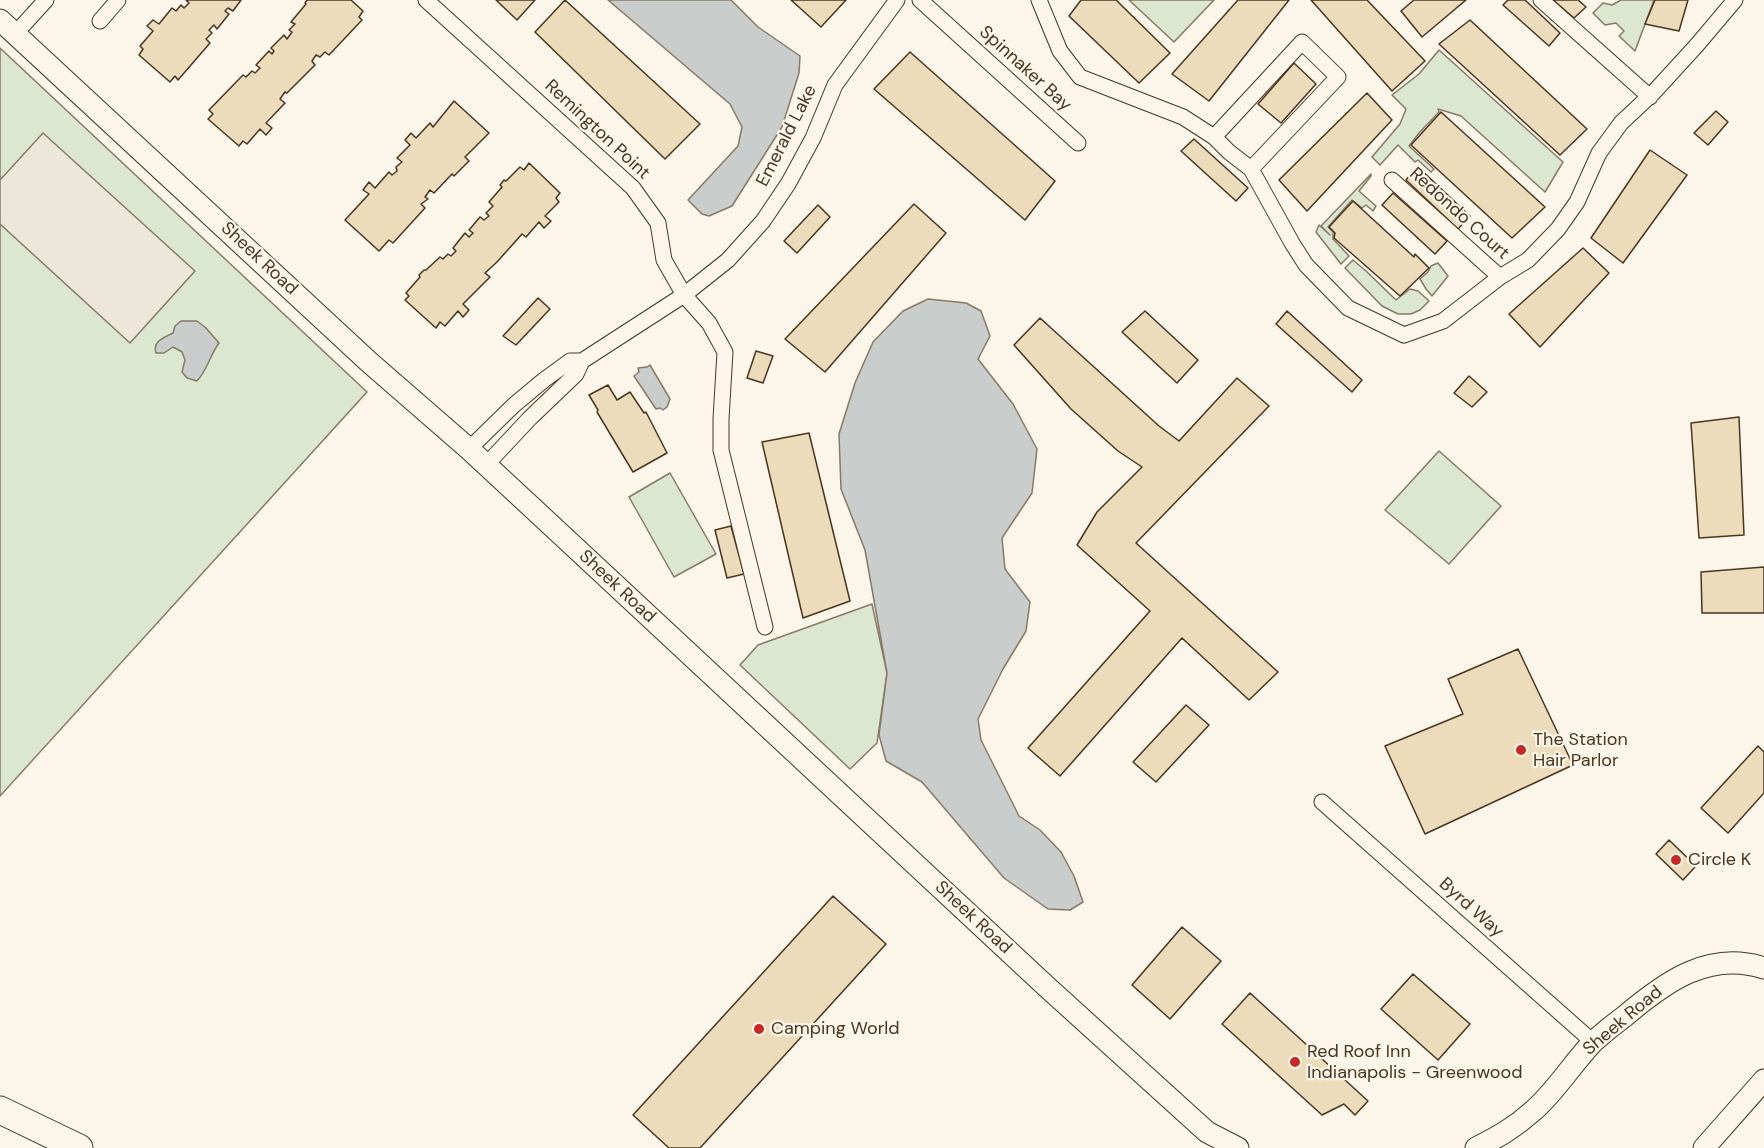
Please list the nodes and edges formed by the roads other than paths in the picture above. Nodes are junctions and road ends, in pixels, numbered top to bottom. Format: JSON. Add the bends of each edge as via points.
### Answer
{"nodes":[{"id":1,"x":46,"y":0,"type":"edge"},
{"id":2,"x":118,"y":0,"type":"edge"},
{"id":3,"x":426,"y":0,"type":"edge"},
{"id":4,"x":897,"y":0,"type":"edge"},
{"id":5,"x":920,"y":0,"type":"edge"},
{"id":6,"x":1039,"y":0,"type":"edge"},
{"id":7,"x":1541,"y":0,"type":"edge"},
{"id":8,"x":1735,"y":0,"type":"edge"},
{"id":9,"x":100,"y":21,"type":"dead end"},
{"id":10,"x":8,"y":27,"type":"edge"},
{"id":11,"x":1650,"y":97,"type":"junction"},
{"id":12,"x":1214,"y":137,"type":"junction"},
{"id":13,"x":1078,"y":143,"type":"dead end"},
{"id":14,"x":1251,"y":169,"type":"junction"},
{"id":15,"x":1392,"y":180,"type":"dead end"},
{"id":16,"x":1500,"y":277,"type":"junction"},
{"id":17,"x":684,"y":295,"type":"junction"},
{"id":18,"x":582,"y":361,"type":"junction"},
{"id":19,"x":469,"y":449,"type":"junction"},
{"id":20,"x":486,"y":465,"type":"junction"},
{"id":21,"x":765,"y":627,"type":"dead end"},
{"id":22,"x":1322,"y":802,"type":"dead end"},
{"id":23,"x":1764,"y":968,"type":"edge"},
{"id":24,"x":1593,"y":1042,"type":"junction"},
{"id":25,"x":1764,"y":1080,"type":"edge"},
{"id":26,"x":0,"y":1110,"type":"edge"},
{"id":27,"x":79,"y":1148,"type":"edge"},
{"id":28,"x":1238,"y":1148,"type":"edge"},
{"id":29,"x":1476,"y":1148,"type":"edge"},
{"id":30,"x":1704,"y":1148,"type":"edge"}],
"edges":[{"from":1,"to":10,"type":"street"},
{"from":2,"to":9,"type":"street"},
{"from":3,"to":17,"type":"street","name":"Remington Point","via":[[633,188],[658,223],[664,260]]},
{"from":4,"to":17,"type":"street","name":"Emerald Lake","via":[[835,85],[813,138],[763,221],[728,260]]},
{"from":5,"to":13,"type":"street","name":"Spinnaker Bay"},
{"from":6,"to":12,"type":"street","via":[[1060,51],[1080,77],[1183,117]]},
{"from":7,"to":11,"type":"street"},
{"from":8,"to":11,"type":"street"},
{"from":10,"to":19,"type":"street","name":"Sheek Road","via":[[369,362]]},
{"from":11,"to":16,"type":"street","via":[[1621,123],[1599,153],[1577,202],[1558,229],[1528,260]]},
{"from":12,"to":14,"type":"street"},
{"from":12,"to":14,"type":"street","via":[[1302,42],[1338,77]]},
{"from":14,"to":16,"type":"street","via":[[1306,265],[1348,308],[1404,335],[1443,321]]},
{"from":15,"to":16,"type":"street","name":"Redondo Court"},
{"from":17,"to":18,"type":"street","name":"Emerald Lake"},
{"from":17,"to":21,"type":"street","name":"Remington Point","via":[[709,322],[725,352],[721,450]]},
{"from":18,"to":19,"type":"street","name":"Emerald Lake","via":[[570,361],[544,380]]},
{"from":18,"to":20,"type":"street","name":"Emerald Lake","via":[[576,374]]},
{"from":19,"to":20,"type":"street","name":"Sheek Road"},
{"from":20,"to":28,"type":"street","name":"Sheek Road","via":[[1047,987],[1207,1132]]},
{"from":22,"to":24,"type":"street","name":"Byrd Way"},
{"from":23,"to":24,"type":"street","name":"Sheek Road","via":[[1736,962],[1715,963],[1680,976],[1652,993]]},
{"from":24,"to":29,"type":"street","name":"Sheek Road","via":[[1535,1110],[1507,1132]]},
{"from":25,"to":30,"type":"street"},
{"from":26,"to":27,"type":"highway"}]}
